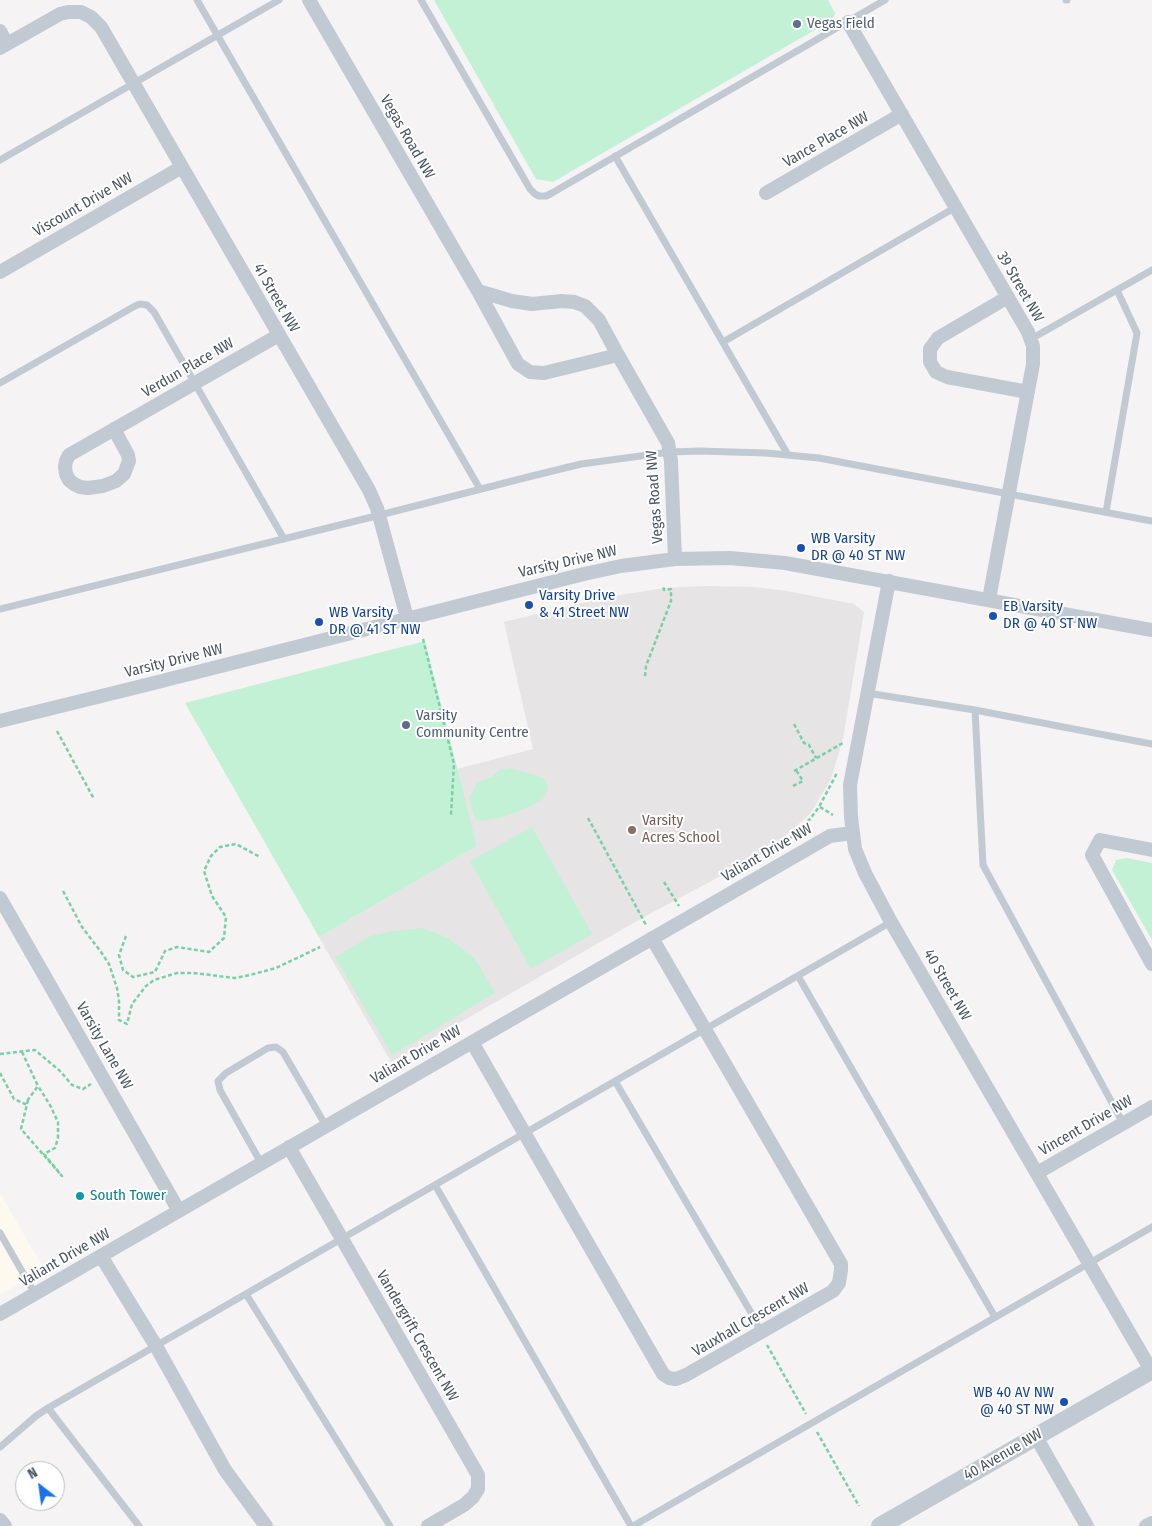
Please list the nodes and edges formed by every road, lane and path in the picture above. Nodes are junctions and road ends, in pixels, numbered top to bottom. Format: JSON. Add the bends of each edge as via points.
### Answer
{"nodes":[{"id":1,"x":197,"y":0,"type":"edge"},
{"id":2,"x":279,"y":0,"type":"edge"},
{"id":3,"x":309,"y":0,"type":"edge"},
{"id":4,"x":421,"y":0,"type":"edge"},
{"id":5,"x":884,"y":0,"type":"edge"},
{"id":6,"x":848,"y":22,"type":"junction"},
{"id":7,"x":0,"y":31,"type":"edge"},
{"id":8,"x":218,"y":36,"type":"junction"},
{"id":9,"x":4,"y":46,"type":"edge"},
{"id":10,"x":134,"y":83,"type":"junction"},
{"id":11,"x":902,"y":114,"type":"junction"},
{"id":12,"x":615,"y":156,"type":"junction"},
{"id":13,"x":0,"y":160,"type":"edge"},
{"id":14,"x":182,"y":167,"type":"junction"},
{"id":15,"x":766,"y":193,"type":"dead end"},
{"id":16,"x":956,"y":207,"type":"junction"},
{"id":17,"x":1152,"y":270,"type":"edge"},
{"id":18,"x":0,"y":272,"type":"edge"},
{"id":19,"x":1117,"y":290,"type":"junction"},
{"id":20,"x":478,"y":291,"type":"junction"},
{"id":21,"x":1008,"y":297,"type":"junction"},
{"id":22,"x":278,"y":335,"type":"junction"},
{"id":23,"x":1031,"y":339,"type":"junction"},
{"id":24,"x":723,"y":342,"type":"junction"},
{"id":25,"x":618,"y":355,"type":"junction"},
{"id":26,"x":0,"y":383,"type":"edge"},
{"id":27,"x":195,"y":383,"type":"junction"},
{"id":28,"x":1028,"y":392,"type":"junction"},
{"id":29,"x":114,"y":429,"type":"junction"},
{"id":30,"x":670,"y":452,"type":"junction"},
{"id":31,"x":788,"y":455,"type":"junction"},
{"id":32,"x":480,"y":489,"type":"junction"},
{"id":33,"x":1009,"y":494,"type":"junction"},
{"id":34,"x":1106,"y":512,"type":"junction"},
{"id":35,"x":380,"y":515,"type":"junction"},
{"id":36,"x":1152,"y":521,"type":"edge"},
{"id":37,"x":284,"y":539,"type":"junction"},
{"id":38,"x":676,"y":559,"type":"junction"},
{"id":39,"x":888,"y":581,"type":"junction"},
{"id":40,"x":663,"y":586,"type":"dead end"},
{"id":41,"x":989,"y":599,"type":"junction"},
{"id":42,"x":0,"y":609,"type":"edge"},
{"id":43,"x":407,"y":618,"type":"junction"},
{"id":44,"x":1152,"y":630,"type":"edge"},
{"id":45,"x":424,"y":640,"type":"dead end"},
{"id":46,"x":645,"y":676,"type":"dead end"},
{"id":47,"x":867,"y":693,"type":"junction"},
{"id":48,"x":975,"y":710,"type":"junction"},
{"id":49,"x":0,"y":721,"type":"edge"},
{"id":50,"x":794,"y":724,"type":"dead end"},
{"id":51,"x":57,"y":731,"type":"dead end"},
{"id":52,"x":844,"y":742,"type":"dead end"},
{"id":53,"x":1152,"y":744,"type":"edge"},
{"id":54,"x":816,"y":758,"type":"junction"},
{"id":55,"x":838,"y":772,"type":"dead end"},
{"id":56,"x":793,"y":786,"type":"dead end"},
{"id":57,"x":94,"y":799,"type":"dead end"},
{"id":58,"x":819,"y":806,"type":"junction"},
{"id":59,"x":451,"y":815,"type":"dead end"},
{"id":60,"x":833,"y":815,"type":"dead end"},
{"id":61,"x":588,"y":818,"type":"dead end"},
{"id":62,"x":852,"y":833,"type":"junction"},
{"id":63,"x":779,"y":849,"type":"dead end"},
{"id":64,"x":1152,"y":850,"type":"edge"},
{"id":65,"x":260,"y":858,"type":"dead end"},
{"id":66,"x":664,"y":882,"type":"dead end"},
{"id":67,"x":63,"y":891,"type":"dead end"},
{"id":68,"x":0,"y":898,"type":"edge"},
{"id":69,"x":679,"y":906,"type":"dead end"},
{"id":70,"x":891,"y":922,"type":"junction"},
{"id":71,"x":649,"y":932,"type":"junction"},
{"id":72,"x":126,"y":936,"type":"dead end"},
{"id":73,"x":320,"y":947,"type":"dead end"},
{"id":74,"x":1152,"y":964,"type":"edge"},
{"id":75,"x":798,"y":976,"type":"junction"},
{"id":76,"x":706,"y":1030,"type":"junction"},
{"id":77,"x":472,"y":1042,"type":"junction"},
{"id":78,"x":22,"y":1052,"type":"junction"},
{"id":79,"x":0,"y":1054,"type":"edge"},
{"id":80,"x":0,"y":1073,"type":"edge"},
{"id":81,"x":102,"y":1077,"type":"junction"},
{"id":82,"x":615,"y":1081,"type":"junction"},
{"id":83,"x":38,"y":1086,"type":"junction"},
{"id":84,"x":28,"y":1100,"type":"junction"},
{"id":85,"x":1152,"y":1107,"type":"edge"},
{"id":86,"x":1123,"y":1123,"type":"junction"},
{"id":87,"x":326,"y":1126,"type":"junction"},
{"id":88,"x":524,"y":1134,"type":"junction"},
{"id":89,"x":289,"y":1148,"type":"junction"},
{"id":90,"x":44,"y":1154,"type":"junction"},
{"id":91,"x":261,"y":1163,"type":"junction"},
{"id":92,"x":1037,"y":1173,"type":"junction"},
{"id":93,"x":435,"y":1185,"type":"junction"},
{"id":94,"x":179,"y":1211,"type":"junction"},
{"id":95,"x":1152,"y":1227,"type":"edge"},
{"id":96,"x":0,"y":1233,"type":"edge"},
{"id":97,"x":342,"y":1238,"type":"junction"},
{"id":98,"x":101,"y":1256,"type":"junction"},
{"id":99,"x":1089,"y":1263,"type":"junction"},
{"id":100,"x":35,"y":1294,"type":"junction"},
{"id":101,"x":246,"y":1294,"type":"junction"},
{"id":102,"x":0,"y":1314,"type":"edge"},
{"id":103,"x":995,"y":1317,"type":"junction"},
{"id":104,"x":760,"y":1333,"type":"junction"},
{"id":105,"x":156,"y":1346,"type":"junction"},
{"id":106,"x":1152,"y":1370,"type":"edge"},
{"id":107,"x":48,"y":1408,"type":"junction"},
{"id":108,"x":1036,"y":1437,"type":"junction"},
{"id":109,"x":0,"y":1447,"type":"edge"},
{"id":110,"x":0,"y":1520,"type":"edge"},
{"id":111,"x":1152,"y":1523,"type":"edge"},
{"id":112,"x":4,"y":1526,"type":"edge"},
{"id":113,"x":139,"y":1526,"type":"edge"},
{"id":114,"x":266,"y":1526,"type":"edge"},
{"id":115,"x":390,"y":1526,"type":"edge"},
{"id":116,"x":428,"y":1526,"type":"edge"},
{"id":117,"x":632,"y":1526,"type":"edge"},
{"id":118,"x":880,"y":1526,"type":"edge"},
{"id":119,"x":1087,"y":1526,"type":"edge"},
{"id":120,"x":1146,"y":1526,"type":"edge"}],
"edges":[{"from":1,"to":8,"type":"lane"},
{"from":2,"to":8,"type":"lane"},
{"from":3,"to":20,"type":"street","name":"Vegas Road NW"},
{"from":4,"to":12,"type":"lane","via":[[535,194],[546,196]]},
{"from":5,"to":6,"type":"lane"},
{"from":6,"to":11,"type":"street","name":"39 Street NW"},
{"from":6,"to":12,"type":"lane"},
{"from":7,"to":9,"type":"street"},
{"from":8,"to":10,"type":"lane"},
{"from":8,"to":32,"type":"lane"},
{"from":9,"to":10,"type":"street","name":"41 Street NW","via":[[60,14],[82,12],[101,27]]},
{"from":10,"to":13,"type":"lane"},
{"from":10,"to":14,"type":"street","name":"41 Street NW"},
{"from":11,"to":15,"type":"street","name":"Vance Place NW"},
{"from":11,"to":16,"type":"street","name":"39 Street NW"},
{"from":12,"to":24,"type":"lane"},
{"from":14,"to":18,"type":"street","name":"Viscount Drive NW"},
{"from":14,"to":22,"type":"street","name":"41 Street NW"},
{"from":16,"to":21,"type":"street","name":"39 Street NW"},
{"from":16,"to":24,"type":"lane"},
{"from":17,"to":19,"type":"lane"},
{"from":19,"to":23,"type":"lane"},
{"from":19,"to":34,"type":"lane","via":[[1137,333]]},
{"from":20,"to":25,"type":"street","name":"Vegas Road NW","via":[[532,304],[562,300],[585,306],[599,320]]},
{"from":20,"to":25,"type":"street","name":"Vegas Road NW","via":[[514,359],[530,372],[544,373]]},
{"from":21,"to":23,"type":"street","name":"39 Street NW"},
{"from":21,"to":28,"type":"street","via":[[938,338],[930,349],[930,362],[936,372],[947,377]]},
{"from":22,"to":27,"type":"street","name":"Verdun Place NW"},
{"from":22,"to":35,"type":"street","name":"41 Street NW","via":[[369,490]]},
{"from":23,"to":28,"type":"street","name":"39 Street NW","via":[[1034,353]]},
{"from":24,"to":31,"type":"lane"},
{"from":25,"to":30,"type":"street","name":"Vegas Road NW","via":[[665,436]]},
{"from":26,"to":27,"type":"lane","via":[[140,304],[147,305],[154,312]]},
{"from":27,"to":29,"type":"street","name":"Verdun Place NW"},
{"from":27,"to":37,"type":"lane"},
{"from":28,"to":33,"type":"street","name":"39 Street NW"},
{"from":29,"to":29,"type":"street","name":"Verdun Place NW","via":[[128,455],[124,474],[116,481],[88,488],[69,480],[65,467],[69,455]]},
{"from":30,"to":31,"type":"lane"},
{"from":30,"to":32,"type":"lane","via":[[581,464]]},
{"from":30,"to":38,"type":"street","name":"Vegas Road NW"},
{"from":31,"to":33,"type":"lane"},
{"from":32,"to":35,"type":"lane"},
{"from":33,"to":34,"type":"lane"},
{"from":33,"to":41,"type":"street","name":"39 Street NW"},
{"from":34,"to":36,"type":"lane"},
{"from":35,"to":37,"type":"lane"},
{"from":35,"to":43,"type":"street","name":"41 Street NW"},
{"from":37,"to":42,"type":"lane"},
{"from":38,"to":39,"type":"street","name":"Varsity Drive NW","via":[[785,562]]},
{"from":38,"to":43,"type":"street","name":"Varsity Drive NW","via":[[584,574]]},
{"from":39,"to":41,"type":"street","name":"Varsity Drive NW"},
{"from":39,"to":47,"type":"street","name":"40 Street NW"},
{"from":40,"to":46,"type":"path","via":[[664,590],[671,589],[671,602]]},
{"from":41,"to":44,"type":"street","name":"Varsity Drive NW"},
{"from":43,"to":49,"type":"street","name":"Varsity Drive NW"},
{"from":45,"to":59,"type":"path","via":[[454,764]]},
{"from":47,"to":48,"type":"lane"},
{"from":47,"to":62,"type":"street","name":"40 Street NW","via":[[850,785]]},
{"from":48,"to":53,"type":"lane"},
{"from":48,"to":86,"type":"lane","via":[[983,865]]},
{"from":50,"to":54,"type":"path"},
{"from":51,"to":57,"type":"path"},
{"from":52,"to":54,"type":"path"},
{"from":54,"to":56,"type":"path","via":[[795,770],[803,781]]},
{"from":55,"to":58,"type":"path"},
{"from":58,"to":60,"type":"path"},
{"from":58,"to":63,"type":"path","via":[[804,826]]},
{"from":61,"to":71,"type":"path"},
{"from":62,"to":70,"type":"street","name":"40 Street NW","via":[[864,873]]},
{"from":62,"to":71,"type":"street","name":"Valiant Drive NW","via":[[830,836]]},
{"from":64,"to":74,"type":"street","via":[[1100,840],[1092,855]]},
{"from":65,"to":72,"type":"path","via":[[236,844],[220,847],[211,856],[204,871],[212,896],[226,917],[224,938],[209,952],[177,947],[165,951],[155,972],[133,977],[123,970],[119,956]]},
{"from":66,"to":69,"type":"path"},
{"from":67,"to":73,"type":"path","via":[[82,928],[109,964],[117,988],[119,1020],[127,1024],[132,1004],[154,980],[193,972],[235,978],[276,968]]},
{"from":68,"to":81,"type":"street","name":"Varsity Lane NW"},
{"from":70,"to":75,"type":"lane"},
{"from":70,"to":92,"type":"street","name":"40 Street NW"},
{"from":71,"to":76,"type":"street","name":"Vauxhall Crescent NW"},
{"from":71,"to":77,"type":"street","name":"Valiant Drive NW"},
{"from":75,"to":76,"type":"lane"},
{"from":75,"to":103,"type":"lane"},
{"from":76,"to":82,"type":"lane"},
{"from":76,"to":104,"type":"street","name":"Vauxhall Crescent NW","via":[[841,1264],[839,1283],[833,1291]]},
{"from":77,"to":87,"type":"street","name":"Valiant Drive NW"},
{"from":77,"to":88,"type":"street","name":"Vauxhall Crescent NW"},
{"from":78,"to":79,"type":"path"},
{"from":78,"to":81,"type":"path","via":[[35,1050],[72,1085],[83,1089]]},
{"from":78,"to":83,"type":"path"},
{"from":80,"to":84,"type":"path","via":[[14,1099],[25,1104]]},
{"from":81,"to":94,"type":"street","name":"Varsity Lane NW"},
{"from":82,"to":88,"type":"lane"},
{"from":82,"to":104,"type":"lane","via":[[756,1320]]},
{"from":83,"to":84,"type":"path"},
{"from":83,"to":90,"type":"path","via":[[58,1122],[55,1148]]},
{"from":84,"to":90,"type":"path","via":[[21,1129]]},
{"from":85,"to":86,"type":"street","name":"Vincent Drive NW"},
{"from":86,"to":92,"type":"street","name":"Vincent Drive NW"},
{"from":87,"to":89,"type":"street","name":"Valiant Drive NW"},
{"from":87,"to":91,"type":"lane","via":[[283,1052],[276,1047],[268,1048],[226,1072],[218,1081]]},
{"from":88,"to":93,"type":"lane"},
{"from":88,"to":104,"type":"street","name":"Vauxhall Crescent NW","via":[[663,1374],[676,1379],[686,1375]]},
{"from":89,"to":91,"type":"street","name":"Valiant Drive NW"},
{"from":89,"to":97,"type":"street","name":"Vandergrift Crescent NW"},
{"from":90,"to":90,"type":"path","via":[[54,1168],[62,1176],[50,1162]]},
{"from":91,"to":94,"type":"street","name":"Valiant Drive NW"},
{"from":92,"to":99,"type":"street","name":"40 Street NW"},
{"from":93,"to":97,"type":"lane"},
{"from":93,"to":117,"type":"lane"},
{"from":94,"to":98,"type":"street","name":"Valiant Drive NW"},
{"from":95,"to":99,"type":"lane"},
{"from":96,"to":100,"type":"lane"},
{"from":97,"to":101,"type":"lane"},
{"from":97,"to":116,"type":"street","name":"Vandergrift Crescent NW","via":[[478,1475],[478,1488],[473,1497]]},
{"from":98,"to":100,"type":"street","name":"Valiant Drive NW"},
{"from":98,"to":105,"type":"street"},
{"from":99,"to":103,"type":"lane"},
{"from":99,"to":106,"type":"street","name":"40 Street NW"},
{"from":100,"to":102,"type":"street","name":"Valiant Drive NW"},
{"from":101,"to":105,"type":"lane"},
{"from":101,"to":115,"type":"lane"},
{"from":103,"to":117,"type":"lane"},
{"from":105,"to":107,"type":"lane"},
{"from":105,"to":114,"type":"street","via":[[225,1470]]},
{"from":106,"to":108,"type":"street","name":"40 Avenue NW"},
{"from":107,"to":109,"type":"lane"},
{"from":107,"to":113,"type":"lane"},
{"from":108,"to":118,"type":"street","name":"40 Avenue NW"},
{"from":108,"to":119,"type":"street"},
{"from":110,"to":112,"type":"street"},
{"from":111,"to":120,"type":"street"}]}
